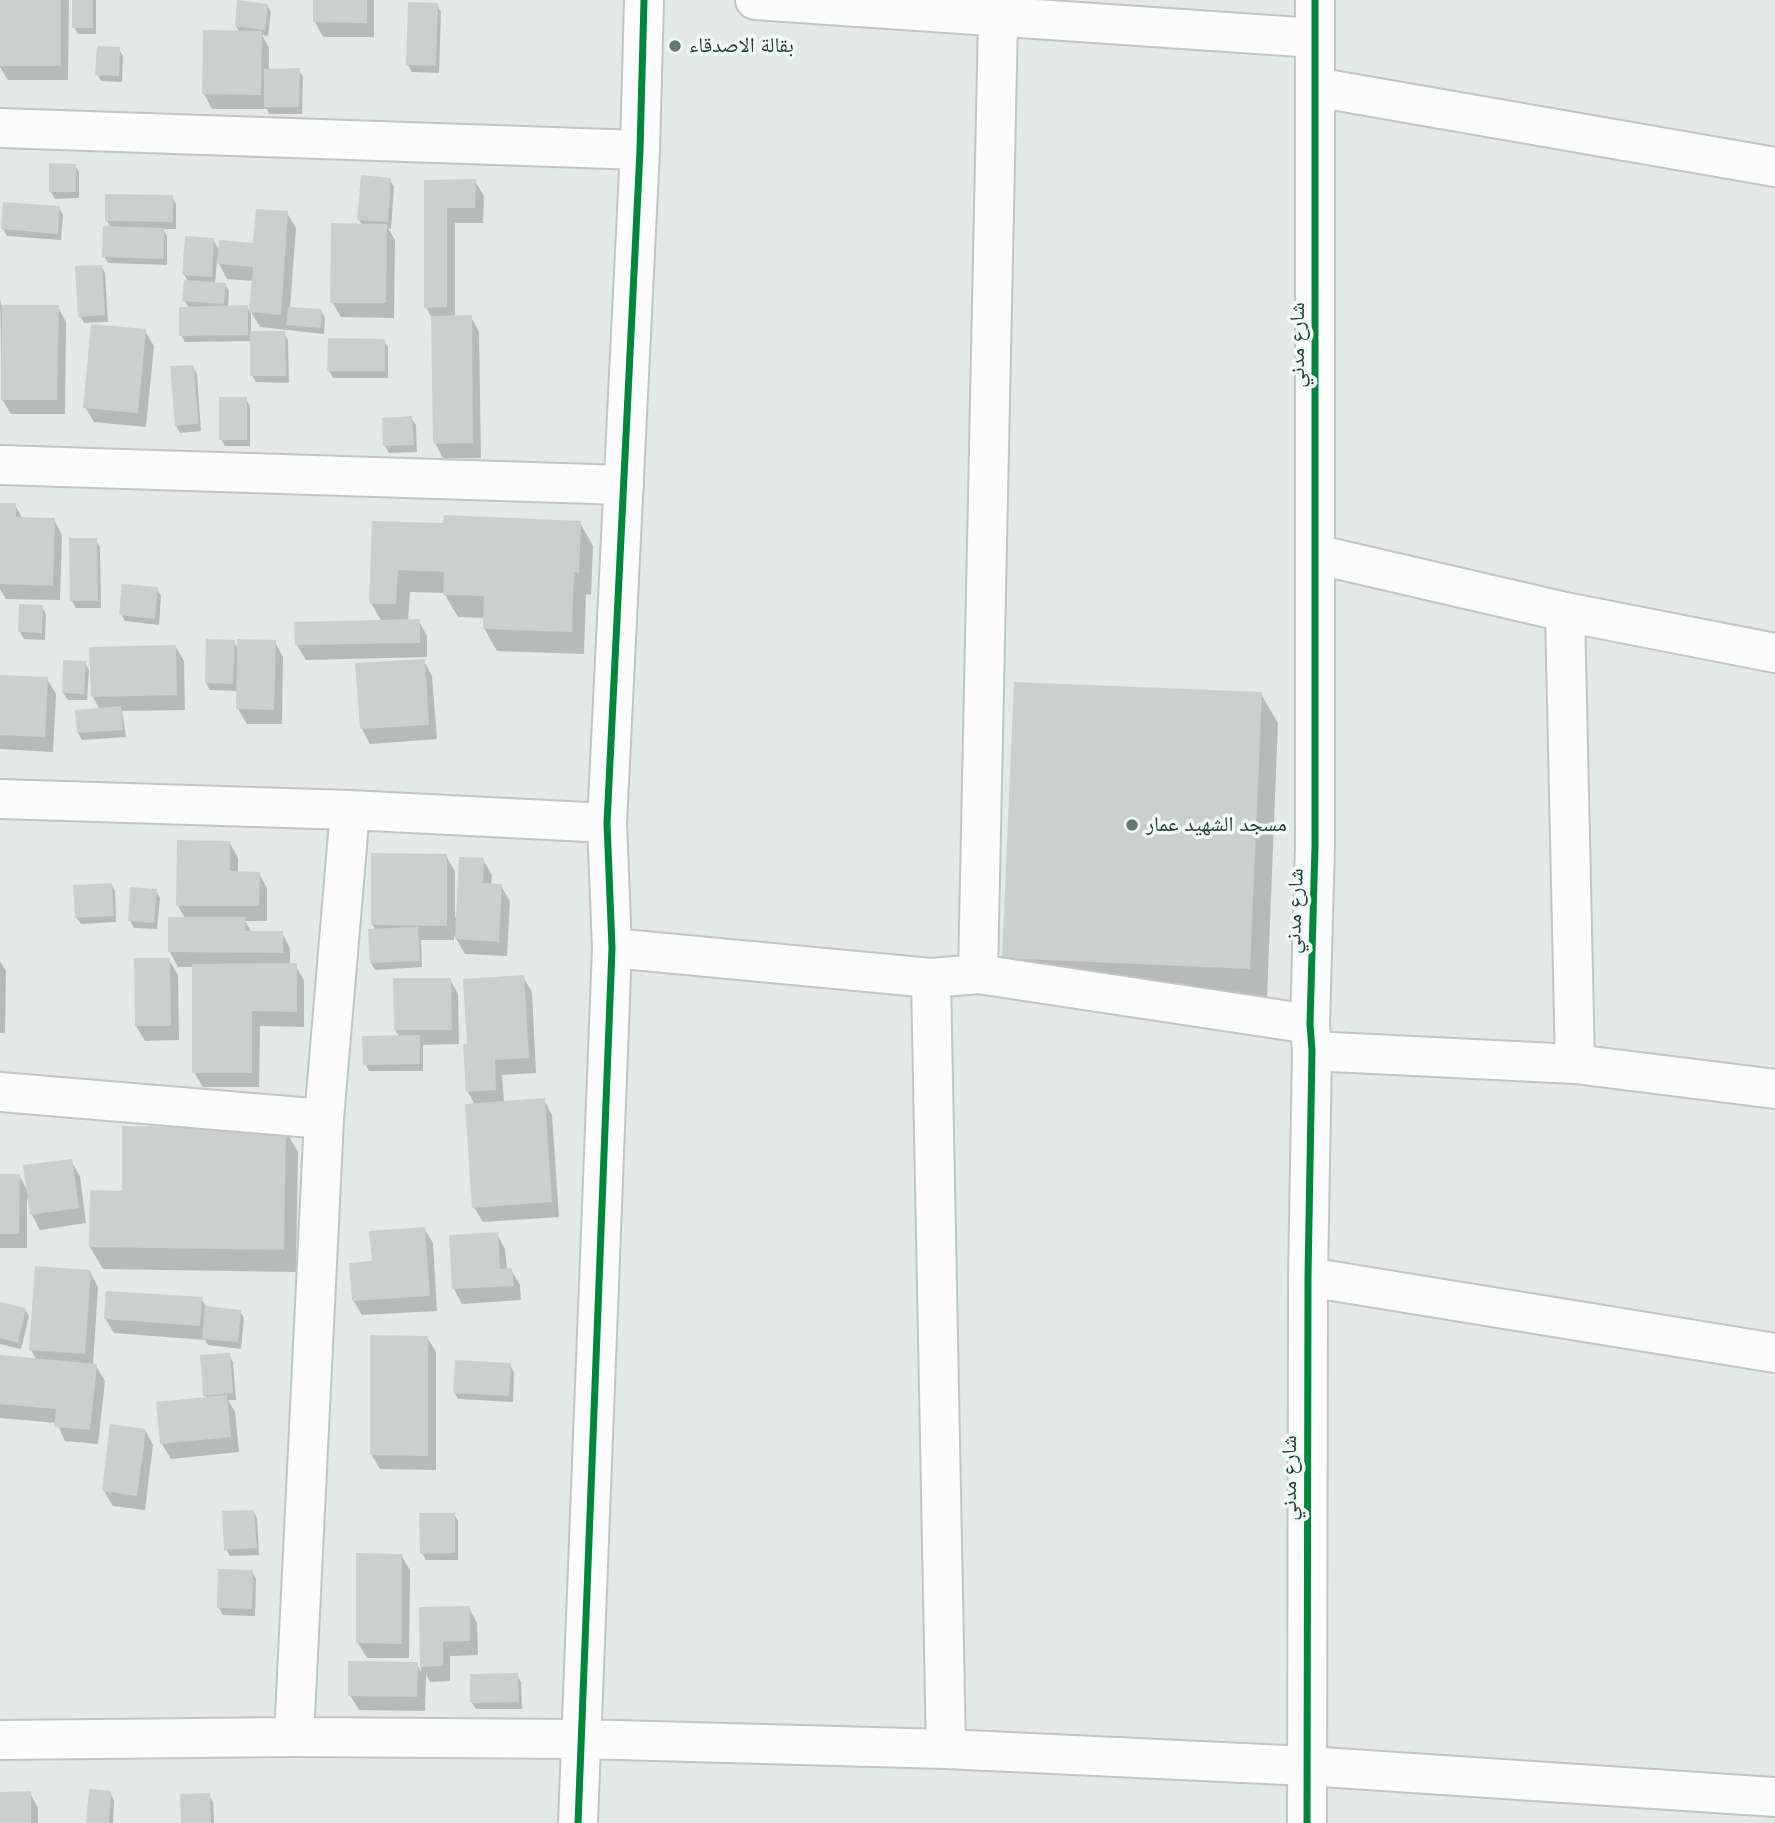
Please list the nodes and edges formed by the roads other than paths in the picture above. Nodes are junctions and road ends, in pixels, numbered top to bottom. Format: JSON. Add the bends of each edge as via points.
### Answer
{"nodes":[{"id":1,"x":644,"y":0,"type":"edge"},
{"id":2,"x":755,"y":0,"type":"edge"},
{"id":3,"x":1315,"y":0,"type":"edge"},
{"id":4,"x":998,"y":18,"type":"junction"},
{"id":5,"x":1315,"y":38,"type":"junction"},
{"id":6,"x":1315,"y":87,"type":"junction"},
{"id":7,"x":0,"y":128,"type":"edge"},
{"id":8,"x":640,"y":150,"type":"junction"},
{"id":9,"x":1775,"y":167,"type":"edge"},
{"id":10,"x":0,"y":465,"type":"edge"},
{"id":11,"x":624,"y":485,"type":"junction"},
{"id":12,"x":1315,"y":554,"type":"junction"},
{"id":13,"x":1565,"y":612,"type":"junction"},
{"id":14,"x":1775,"y":653,"type":"edge"},
{"id":15,"x":0,"y":799,"type":"edge"},
{"id":16,"x":350,"y":810,"type":"junction"},
{"id":17,"x":607,"y":823,"type":"junction"},
{"id":18,"x":612,"y":948,"type":"junction"},
{"id":19,"x":978,"y":974,"type":"junction"},
{"id":20,"x":931,"y":978,"type":"junction"},
{"id":21,"x":1311,"y":1038,"type":"junction"},
{"id":22,"x":1575,"y":1064,"type":"junction"},
{"id":23,"x":1775,"y":1089,"type":"edge"},
{"id":24,"x":0,"y":1092,"type":"edge"},
{"id":25,"x":324,"y":1119,"type":"junction"},
{"id":26,"x":1308,"y":1278,"type":"junction"},
{"id":27,"x":1775,"y":1353,"type":"edge"},
{"id":28,"x":294,"y":1737,"type":"junction"},
{"id":29,"x":581,"y":1739,"type":"junction"},
{"id":30,"x":0,"y":1740,"type":"edge"},
{"id":31,"x":946,"y":1749,"type":"junction"},
{"id":32,"x":1307,"y":1766,"type":"junction"},
{"id":33,"x":1775,"y":1797,"type":"edge"},
{"id":34,"x":578,"y":1823,"type":"edge"},
{"id":35,"x":1307,"y":1823,"type":"edge"}],
"edges":[{"from":1,"to":8,"type":"street"},
{"from":2,"to":4,"type":"street"},
{"from":3,"to":5,"type":"street","name":"شارع مدني"},
{"from":4,"to":5,"type":"street"},
{"from":4,"to":19,"type":"street"},
{"from":5,"to":6,"type":"street","name":"شارع مدني"},
{"from":6,"to":9,"type":"street"},
{"from":6,"to":12,"type":"street","name":"شارع مدني"},
{"from":7,"to":8,"type":"street"},
{"from":8,"to":11,"type":"street"},
{"from":10,"to":11,"type":"street"},
{"from":11,"to":17,"type":"street"},
{"from":12,"to":13,"type":"street"},
{"from":12,"to":21,"type":"street","name":"شارع مدني"},
{"from":13,"to":14,"type":"street"},
{"from":13,"to":22,"type":"street"},
{"from":15,"to":16,"type":"street"},
{"from":16,"to":17,"type":"street"},
{"from":16,"to":25,"type":"street"},
{"from":17,"to":18,"type":"street"},
{"from":18,"to":20,"type":"street"},
{"from":18,"to":29,"type":"street"},
{"from":19,"to":20,"type":"street"},
{"from":19,"to":21,"type":"street"},
{"from":20,"to":31,"type":"street"},
{"from":21,"to":22,"type":"street"},
{"from":21,"to":26,"type":"street","name":"شارع مدني"},
{"from":22,"to":23,"type":"street"},
{"from":24,"to":25,"type":"street"},
{"from":25,"to":28,"type":"street"},
{"from":26,"to":27,"type":"street"},
{"from":26,"to":32,"type":"street","name":"شارع مدني"},
{"from":28,"to":29,"type":"street"},
{"from":28,"to":30,"type":"street"},
{"from":29,"to":31,"type":"street"},
{"from":29,"to":34,"type":"street"},
{"from":31,"to":32,"type":"street"},
{"from":32,"to":33,"type":"street"},
{"from":32,"to":35,"type":"street","name":"شارع مدني"}]}
